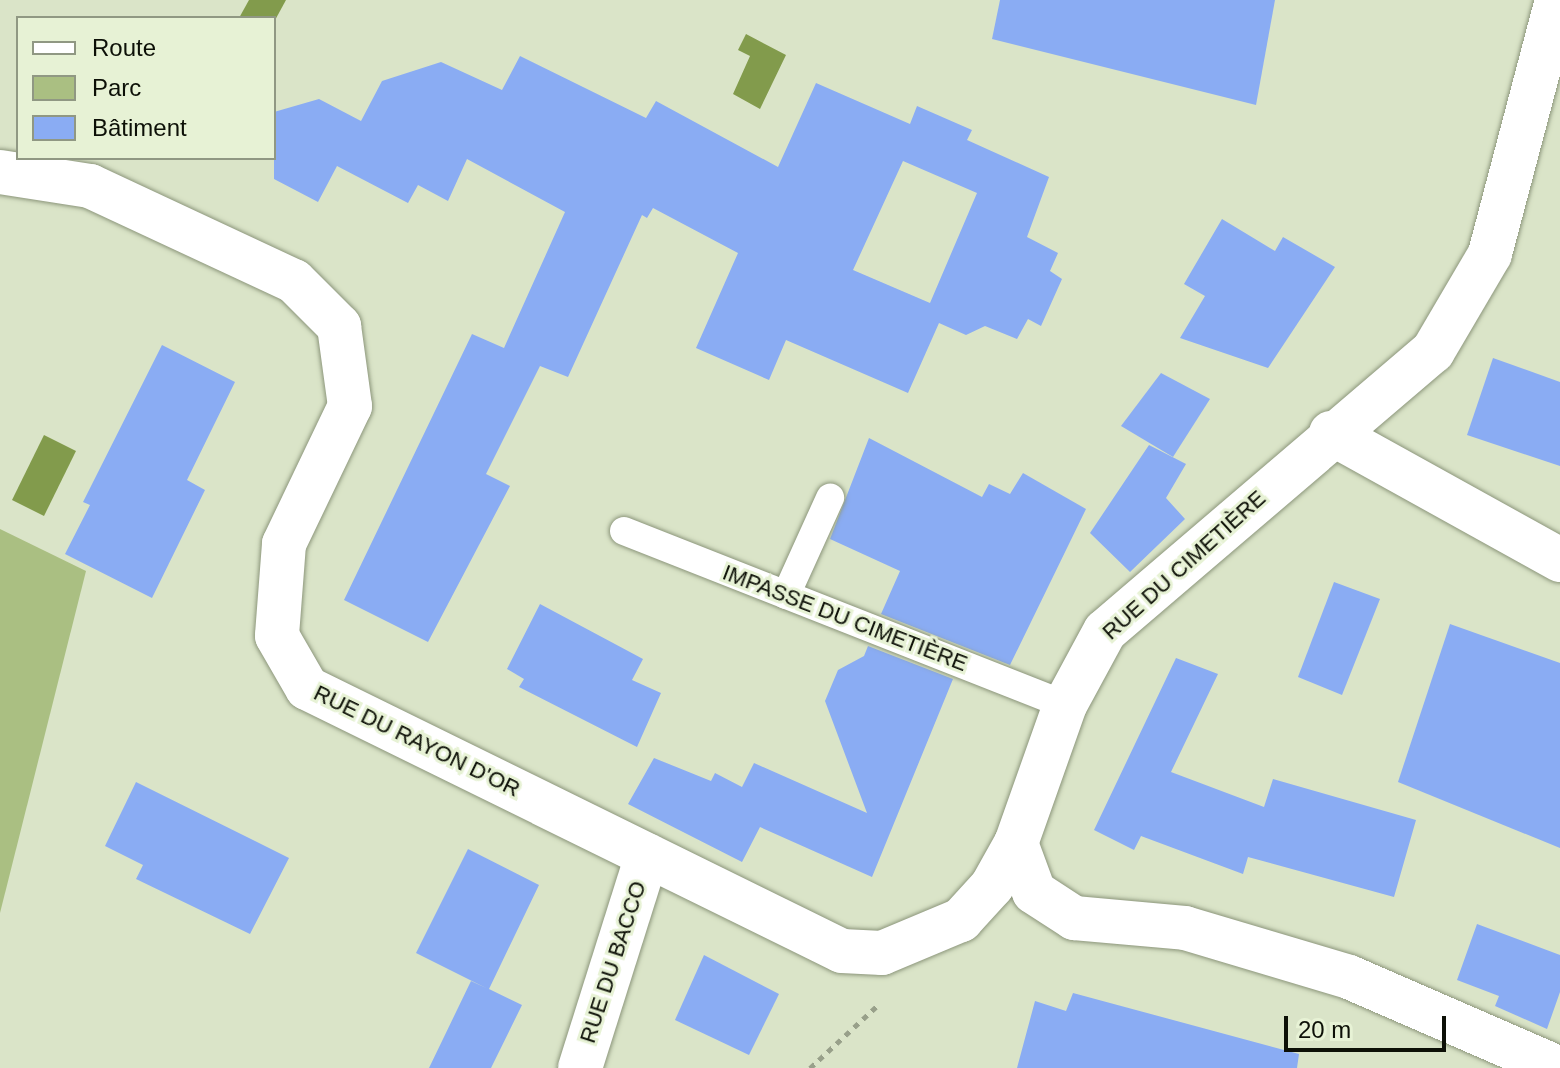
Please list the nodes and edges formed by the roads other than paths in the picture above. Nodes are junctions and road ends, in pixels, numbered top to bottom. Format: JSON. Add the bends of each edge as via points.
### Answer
{"nodes":[{"id":1,"x":1557,"y":0,"type":"edge"},
{"id":2,"x":0,"y":172,"type":"edge"},
{"id":3,"x":1331,"y":433,"type":"junction"},
{"id":4,"x":830,"y":498,"type":"dead end"},
{"id":5,"x":624,"y":531,"type":"dead end"},
{"id":6,"x":1560,"y":560,"type":"edge"},
{"id":7,"x":786,"y":595,"type":"junction"},
{"id":8,"x":1065,"y":705,"type":"junction"},
{"id":9,"x":1016,"y":843,"type":"junction"},
{"id":10,"x":647,"y":855,"type":"junction"},
{"id":11,"x":1074,"y":918,"type":"junction"},
{"id":12,"x":961,"y":920,"type":"junction"},
{"id":13,"x":580,"y":1068,"type":"edge"},
{"id":14,"x":1558,"y":1068,"type":"edge"}],
"edges":[{"from":1,"to":3,"type":"street","name":"RUE DU CIMETIÈRE","via":[[1490,254],[1433,351]]},
{"from":2,"to":10,"type":"street","name":"RUE DU RAYON D'OR","via":[[90,186],[294,281],[339,326],[350,406],[284,544],[277,636],[307,688]]},
{"from":3,"to":6,"type":"street"},
{"from":3,"to":8,"type":"street","name":"RUE DU CIMETIÈRE","via":[[1105,631]]},
{"from":4,"to":7,"type":"lane"},
{"from":5,"to":7,"type":"lane","name":"IMPASSE DU CIMETIÈRE"},
{"from":7,"to":8,"type":"lane","name":"IMPASSE DU CIMETIÈRE"},
{"from":8,"to":9,"type":"street","name":"RUE DU CIMETIÈRE"},
{"from":9,"to":11,"type":"street","via":[[1034,892]]},
{"from":9,"to":12,"type":"street","name":"RUE DU RAYON D'OR","via":[[992,886]]},
{"from":10,"to":12,"type":"street","name":"RUE DU RAYON D'OR","via":[[842,951],[882,953]]},
{"from":10,"to":13,"type":"street","name":"RUE DU BACCO"},
{"from":11,"to":12,"type":"street"},
{"from":11,"to":14,"type":"street","via":[[1185,928],[1349,977]]}]}
